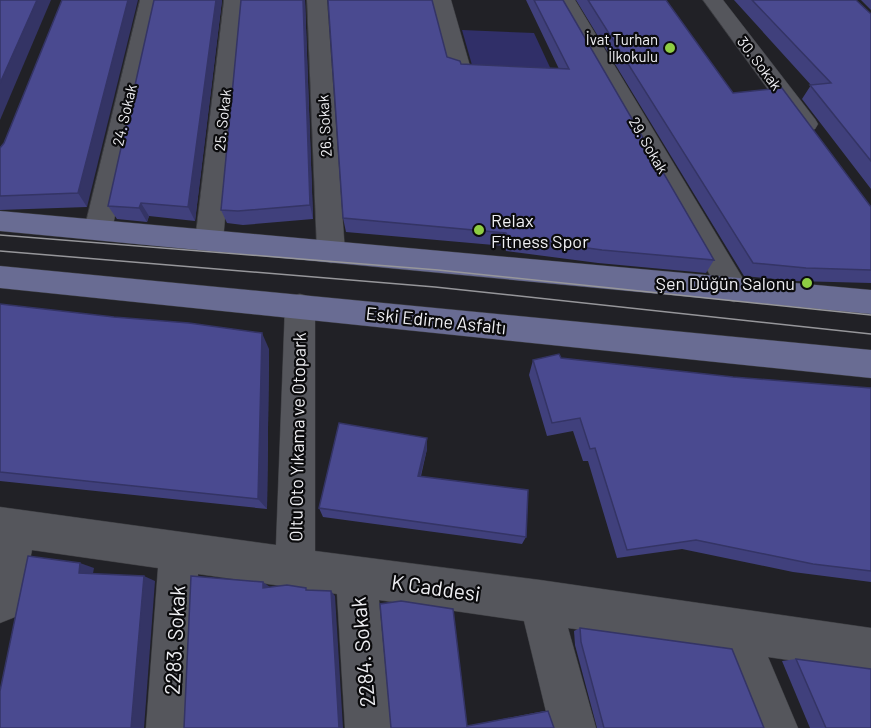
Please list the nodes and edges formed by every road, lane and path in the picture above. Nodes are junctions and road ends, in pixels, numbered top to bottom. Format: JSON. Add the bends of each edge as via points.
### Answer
{"nodes":[{"id":1,"x":150,"y":0,"type":"edge"},
{"id":2,"x":234,"y":0,"type":"edge"},
{"id":3,"x":317,"y":0,"type":"edge"},
{"id":4,"x":441,"y":0,"type":"edge"},
{"id":5,"x":565,"y":0,"type":"edge"},
{"id":6,"x":713,"y":0,"type":"edge"},
{"id":7,"x":459,"y":66,"type":"edge"},
{"id":8,"x":816,"y":139,"type":"edge"},
{"id":9,"x":0,"y":221,"type":"edge"},
{"id":10,"x":98,"y":230,"type":"junction"},
{"id":11,"x":209,"y":240,"type":"junction"},
{"id":12,"x":331,"y":252,"type":"junction"},
{"id":13,"x":0,"y":277,"type":"edge"},
{"id":14,"x":734,"y":290,"type":"junction"},
{"id":15,"x":871,"y":302,"type":"edge"},
{"id":16,"x":300,"y":306,"type":"junction"},
{"id":17,"x":871,"y":364,"type":"edge"},
{"id":18,"x":8,"y":527,"type":"edge"},
{"id":19,"x":179,"y":552,"type":"junction"},
{"id":20,"x":295,"y":568,"type":"junction"},
{"id":21,"x":356,"y":576,"type":"junction"},
{"id":22,"x":540,"y":601,"type":"junction"},
{"id":23,"x":0,"y":602,"type":"edge"},
{"id":24,"x":736,"y":631,"type":"junction"},
{"id":25,"x":871,"y":650,"type":"edge"},
{"id":26,"x":169,"y":728,"type":"edge"},
{"id":27,"x":368,"y":728,"type":"edge"},
{"id":28,"x":573,"y":728,"type":"edge"},
{"id":29,"x":775,"y":728,"type":"edge"}],
"edges":[{"from":1,"to":10,"type":"street","name":"24. Sokak"},
{"from":2,"to":11,"type":"street","name":"25. Sokak"},
{"from":3,"to":12,"type":"street","name":"26. Sokak"},
{"from":4,"to":7,"type":"street"},
{"from":5,"to":14,"type":"street","name":"29. Sokak"},
{"from":6,"to":8,"type":"street","name":"30. Sokak"},
{"from":9,"to":10,"type":"main road"},
{"from":10,"to":11,"type":"main road"},
{"from":11,"to":12,"type":"main road"},
{"from":12,"to":14,"type":"main road"},
{"from":13,"to":16,"type":"main road","name":"Eski Edirne Asfaltı"},
{"from":14,"to":15,"type":"main road"},
{"from":16,"to":17,"type":"main road","name":"Eski Edirne Asfaltı"},
{"from":16,"to":20,"type":"street","name":"Oltu Oto Yıkama ve Otopark"},
{"from":18,"to":19,"type":"street","name":"K Caddesi"},
{"from":18,"to":23,"type":"street"},
{"from":19,"to":20,"type":"street","name":"K Caddesi"},
{"from":19,"to":26,"type":"street","name":"2283. Sokak"},
{"from":20,"to":21,"type":"street","name":"K Caddesi"},
{"from":21,"to":22,"type":"street","name":"K Caddesi"},
{"from":21,"to":27,"type":"street","name":"2284. Sokak"},
{"from":22,"to":24,"type":"street","name":"K Caddesi"},
{"from":22,"to":28,"type":"street"},
{"from":24,"to":25,"type":"street","name":"K Caddesi"},
{"from":24,"to":29,"type":"street"}]}
